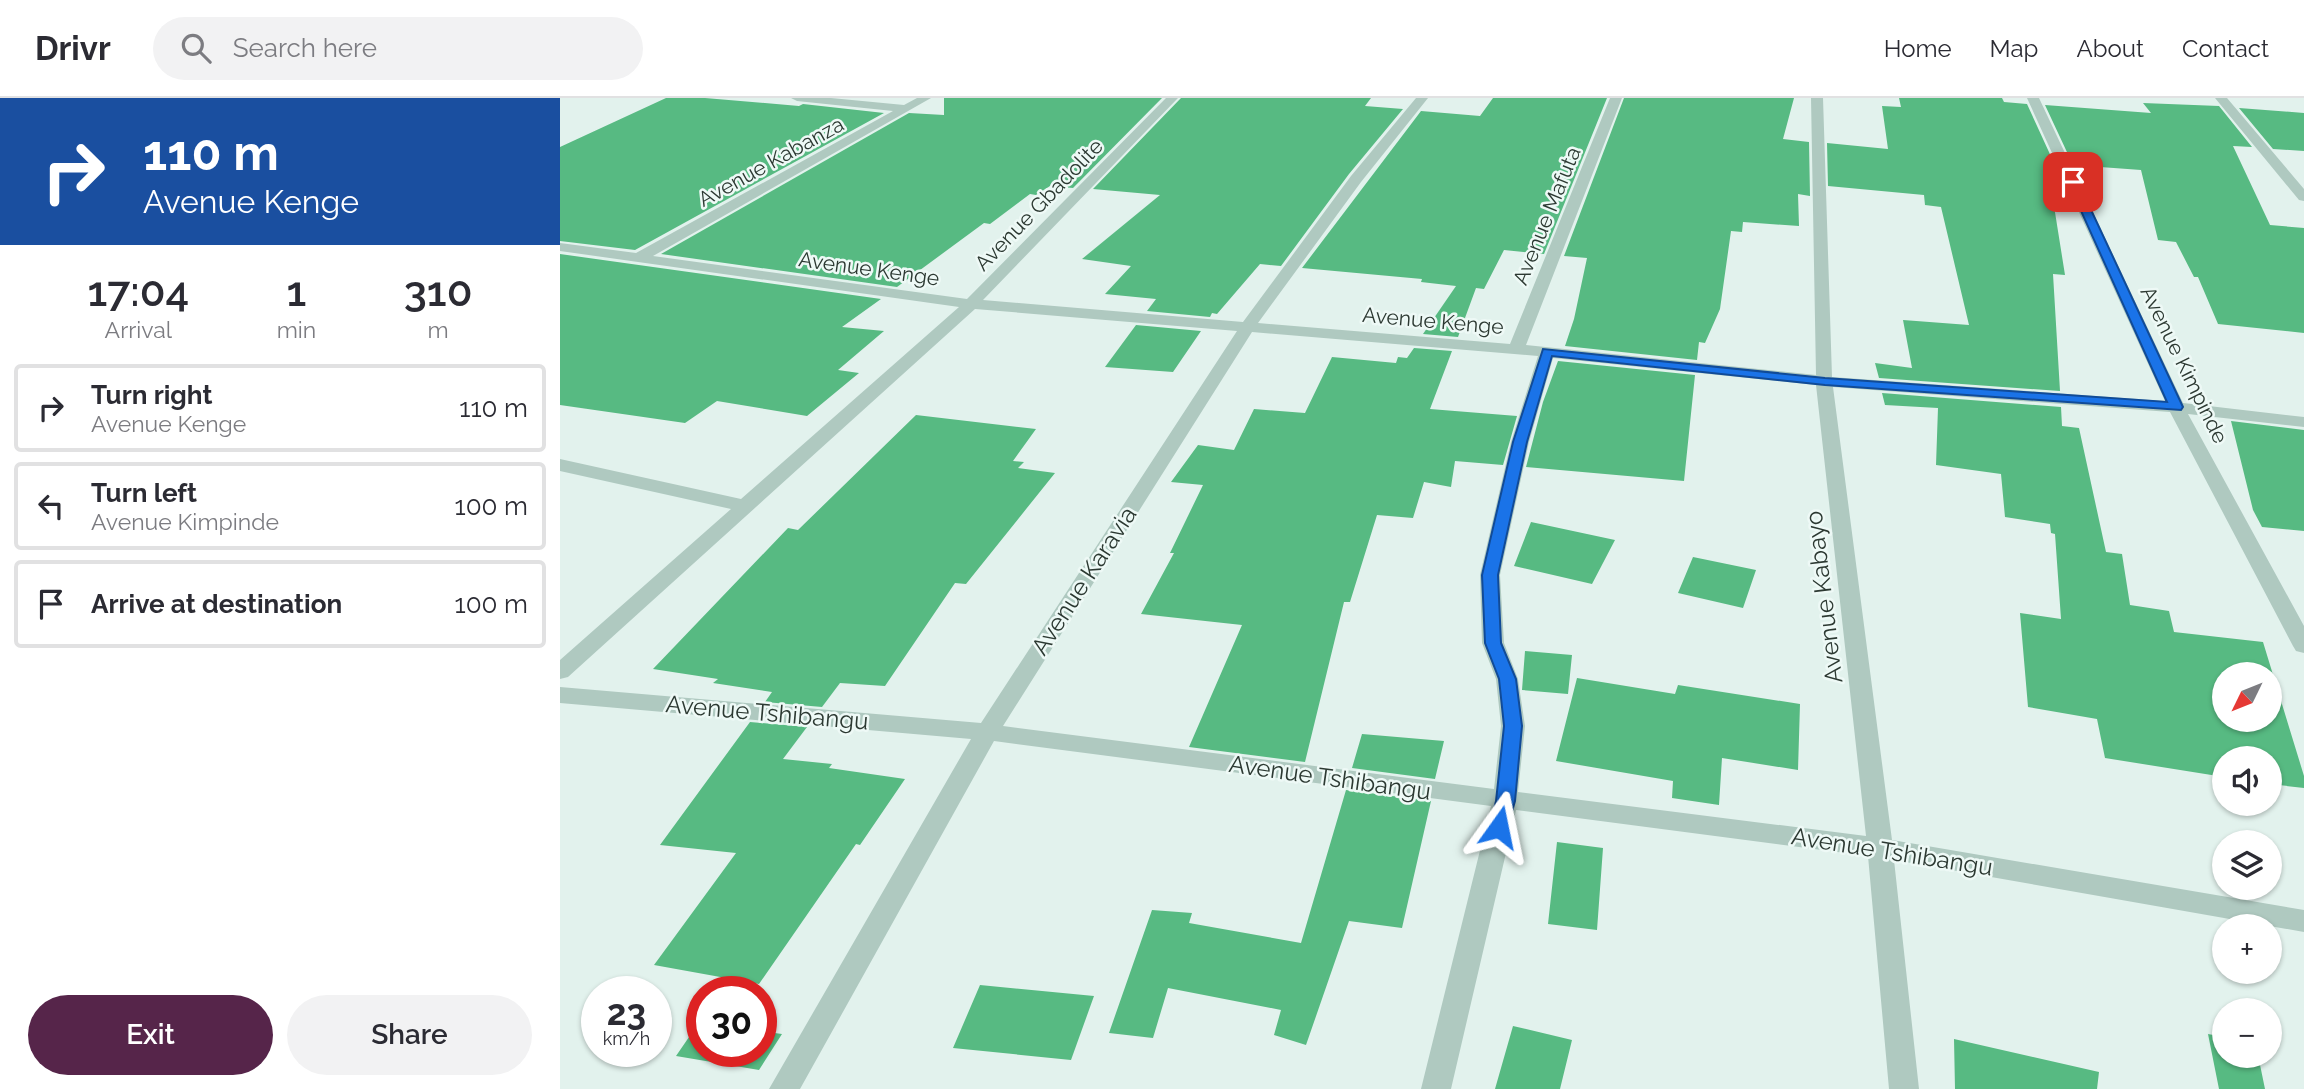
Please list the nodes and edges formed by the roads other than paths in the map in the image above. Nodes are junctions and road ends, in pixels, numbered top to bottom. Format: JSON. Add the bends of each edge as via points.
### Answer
{"nodes":[{"id":1,"x":797,"y":98,"type":"edge"},
{"id":2,"x":925,"y":98,"type":"edge"},
{"id":3,"x":1172,"y":98,"type":"edge"},
{"id":4,"x":1422,"y":98,"type":"edge"},
{"id":5,"x":1616,"y":98,"type":"edge"},
{"id":6,"x":1817,"y":98,"type":"edge"},
{"id":7,"x":2033,"y":98,"type":"edge"},
{"id":8,"x":2221,"y":98,"type":"edge"},
{"id":9,"x":907,"y":109,"type":"junction"},
{"id":10,"x":2304,"y":197,"type":"edge"},
{"id":11,"x":560,"y":247,"type":"edge"},
{"id":12,"x":636,"y":259,"type":"junction"},
{"id":13,"x":971,"y":304,"type":"junction"},
{"id":14,"x":1248,"y":326,"type":"junction"},
{"id":15,"x":1516,"y":349,"type":"junction"},
{"id":16,"x":1547,"y":352,"type":"junction"},
{"id":17,"x":1825,"y":381,"type":"junction"},
{"id":18,"x":2176,"y":407,"type":"junction"},
{"id":19,"x":2304,"y":422,"type":"edge"},
{"id":20,"x":560,"y":465,"type":"edge"},
{"id":21,"x":745,"y":506,"type":"junction"},
{"id":22,"x":2304,"y":646,"type":"edge"},
{"id":23,"x":560,"y":672,"type":"edge"},
{"id":24,"x":560,"y":695,"type":"edge"},
{"id":25,"x":987,"y":732,"type":"junction"},
{"id":26,"x":1505,"y":801,"type":"junction"},
{"id":27,"x":1880,"y":848,"type":"junction"},
{"id":28,"x":2304,"y":921,"type":"edge"},
{"id":29,"x":784,"y":1089,"type":"edge"},
{"id":30,"x":1436,"y":1089,"type":"edge"},
{"id":31,"x":1904,"y":1089,"type":"edge"}],
"edges":[{"from":1,"to":9,"type":"street"},
{"from":2,"to":9,"type":"street","name":"Avenue Kabanza"},
{"from":3,"to":13,"type":"street","name":"Avenue Gbadolite"},
{"from":4,"to":14,"type":"street","name":"Avenue Karavia"},
{"from":5,"to":15,"type":"street","name":"Avenue Mafuta"},
{"from":6,"to":17,"type":"street","name":"Avenue Kabayo"},
{"from":7,"to":18,"type":"street","name":"Avenue Kimpinde"},
{"from":8,"to":10,"type":"street"},
{"from":9,"to":12,"type":"street","name":"Avenue Kabanza"},
{"from":11,"to":12,"type":"street","name":"Avenue Kenge"},
{"from":12,"to":13,"type":"street","name":"Avenue Kenge"},
{"from":13,"to":14,"type":"street","name":"Avenue Kenge"},
{"from":13,"to":21,"type":"street","name":"Avenue Gbadolite"},
{"from":14,"to":15,"type":"street","name":"Avenue Kenge"},
{"from":14,"to":25,"type":"street","name":"Avenue Karavia"},
{"from":15,"to":16,"type":"street","name":"Avenue Kenge"},
{"from":16,"to":17,"type":"street","name":"Avenue Kenge"},
{"from":16,"to":26,"type":"street","via":[[1520,442],[1490,575],[1493,643],[1507,679],[1513,726]]},
{"from":17,"to":18,"type":"street","name":"Avenue Kenge"},
{"from":17,"to":27,"type":"street","name":"Avenue Kabayo"},
{"from":18,"to":19,"type":"street","name":"Avenue Kenge"},
{"from":18,"to":22,"type":"street","name":"Avenue Kimpinde"},
{"from":20,"to":21,"type":"street"},
{"from":21,"to":23,"type":"street","name":"Avenue Gbadolite"},
{"from":24,"to":25,"type":"street","name":"Avenue Tshibangu"},
{"from":25,"to":26,"type":"street","name":"Avenue Tshibangu"},
{"from":25,"to":29,"type":"street","name":"Avenue Karavia"},
{"from":26,"to":27,"type":"street","name":"Avenue Tshibangu"},
{"from":26,"to":30,"type":"street"},
{"from":27,"to":28,"type":"street","name":"Avenue Tshibangu"},
{"from":27,"to":31,"type":"street","name":"Avenue Kabayo"}]}
